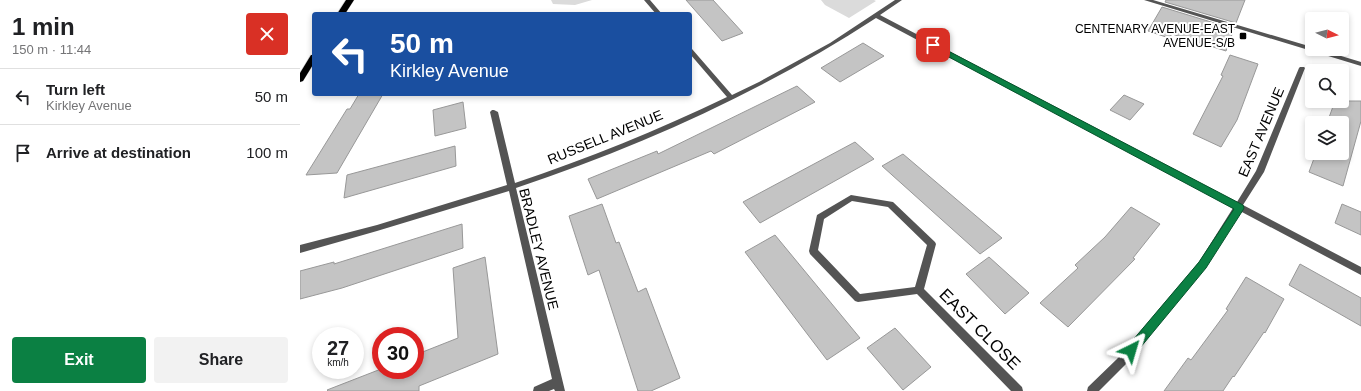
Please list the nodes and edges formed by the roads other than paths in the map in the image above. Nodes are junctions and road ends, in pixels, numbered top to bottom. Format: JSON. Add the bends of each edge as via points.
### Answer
{"nodes":[{"id":1,"x":350,"y":0,"type":"edge"},
{"id":2,"x":648,"y":0,"type":"edge"},
{"id":3,"x":899,"y":0,"type":"edge"},
{"id":4,"x":1147,"y":0,"type":"edge"},
{"id":5,"x":342,"y":12,"type":"edge"},
{"id":6,"x":657,"y":12,"type":"edge"},
{"id":7,"x":877,"y":16,"type":"junction"},
{"id":8,"x":692,"y":52,"type":"edge"},
{"id":9,"x":312,"y":60,"type":"edge"},
{"id":10,"x":1361,"y":64,"type":"edge"},
{"id":11,"x":1302,"y":68,"type":"dead end"},
{"id":12,"x":300,"y":79,"type":"edge"},
{"id":13,"x":731,"y":98,"type":"junction"},
{"id":14,"x":494,"y":112,"type":"dead end"},
{"id":15,"x":511,"y":187,"type":"junction"},
{"id":16,"x":1239,"y":208,"type":"junction"},
{"id":17,"x":300,"y":249,"type":"edge"},
{"id":18,"x":1361,"y":271,"type":"edge"},
{"id":19,"x":919,"y":290,"type":"junction"},
{"id":20,"x":559,"y":386,"type":"edge"},
{"id":21,"x":538,"y":391,"type":"edge"},
{"id":22,"x":1018,"y":391,"type":"edge"},
{"id":23,"x":1092,"y":391,"type":"edge"}],
"edges":[{"from":1,"to":5,"type":"main road"},
{"from":2,"to":6,"type":"street"},
{"from":3,"to":7,"type":"street","name":"RUSSELL AVENUE"},
{"from":4,"to":10,"type":"street"},
{"from":7,"to":13,"type":"street","name":"RUSSELL AVENUE","via":[[812,56]]},
{"from":7,"to":16,"type":"street"},
{"from":8,"to":13,"type":"street"},
{"from":9,"to":12,"type":"main road"},
{"from":11,"to":16,"type":"street","name":"EAST AVENUE","via":[[1260,172]]},
{"from":13,"to":15,"type":"street","name":"RUSSELL AVENUE","via":[[630,142]]},
{"from":14,"to":15,"type":"street","name":"BRADLEY AVENUE"},
{"from":15,"to":17,"type":"street","name":"RUSSELL AVENUE","via":[[434,212]]},
{"from":15,"to":20,"type":"street","name":"BRADLEY AVENUE"},
{"from":16,"to":18,"type":"street"},
{"from":16,"to":23,"type":"street","name":"EAST AVENUE","via":[[1202,265],[1121,362]]},
{"from":19,"to":19,"type":"street","name":"EAST CLOSE","via":[[858,298],[812,251],[820,217],[851,198],[890,204],[932,244]]},
{"from":19,"to":22,"type":"street","name":"EAST CLOSE"},
{"from":20,"to":21,"type":"street"}]}
